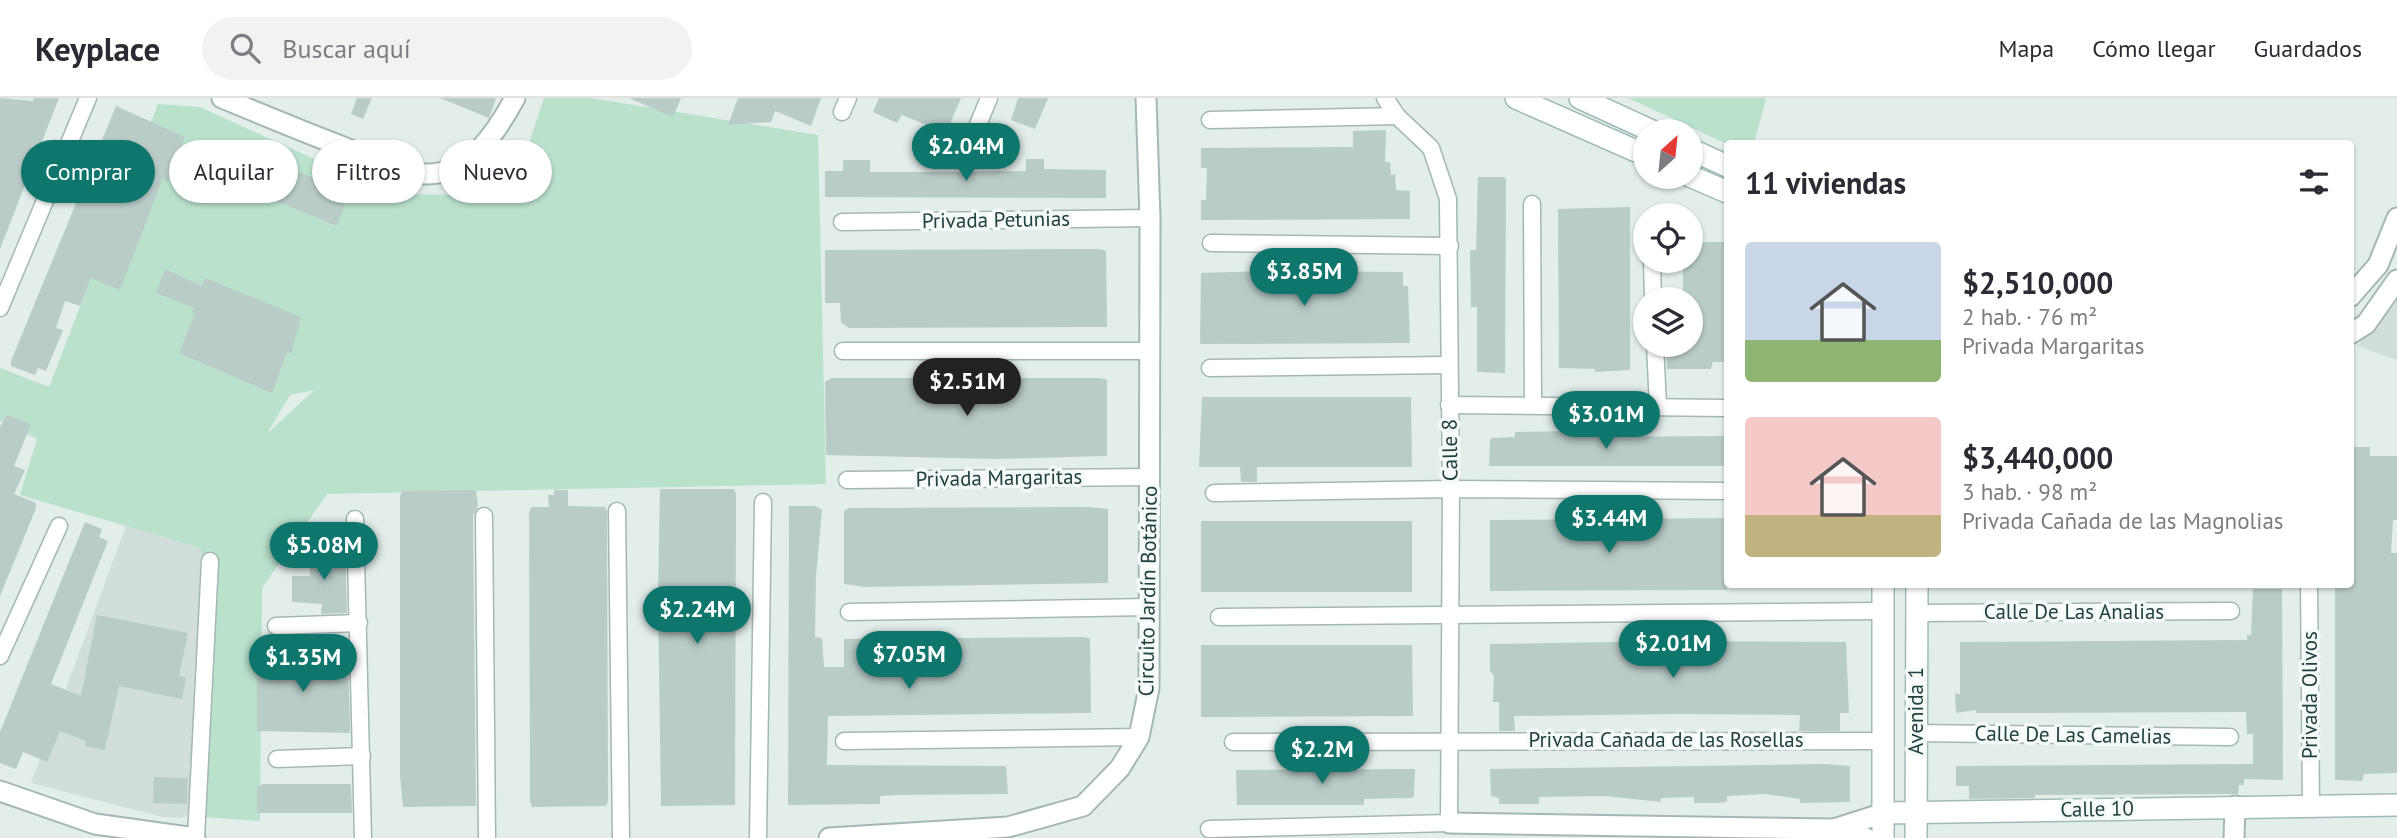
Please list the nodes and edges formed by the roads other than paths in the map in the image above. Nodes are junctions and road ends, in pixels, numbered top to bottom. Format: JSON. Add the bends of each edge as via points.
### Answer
{"nodes":[{"id":1,"x":88,"y":98,"type":"edge"},
{"id":2,"x":222,"y":98,"type":"edge"},
{"id":3,"x":515,"y":98,"type":"edge"},
{"id":4,"x":989,"y":98,"type":"edge"},
{"id":5,"x":1146,"y":98,"type":"edge"},
{"id":6,"x":1385,"y":98,"type":"edge"},
{"id":7,"x":1516,"y":98,"type":"edge"},
{"id":8,"x":1580,"y":98,"type":"edge"},
{"id":9,"x":1397,"y":116,"type":"junction"},
{"id":10,"x":1210,"y":120,"type":"dead end"},
{"id":11,"x":1633,"y":122,"type":"edge"},
{"id":12,"x":977,"y":127,"type":"dead end"},
{"id":13,"x":1633,"y":151,"type":"edge"},
{"id":14,"x":1703,"y":155,"type":"edge"},
{"id":15,"x":1724,"y":165,"type":"edge"},
{"id":16,"x":1703,"y":182,"type":"edge"},
{"id":17,"x":1724,"y":191,"type":"edge"},
{"id":18,"x":1532,"y":204,"type":"dead end"},
{"id":19,"x":1150,"y":218,"type":"junction"},
{"id":20,"x":2397,"y":218,"type":"edge"},
{"id":21,"x":842,"y":222,"type":"dead end"},
{"id":22,"x":1211,"y":243,"type":"dead end"},
{"id":23,"x":1450,"y":246,"type":"junction"},
{"id":24,"x":2397,"y":280,"type":"edge"},
{"id":25,"x":2354,"y":292,"type":"edge"},
{"id":26,"x":0,"y":308,"type":"edge"},
{"id":27,"x":2354,"y":332,"type":"edge"},
{"id":28,"x":843,"y":351,"type":"dead end"},
{"id":29,"x":1148,"y":351,"type":"junction"},
{"id":30,"x":1656,"y":357,"type":"edge"},
{"id":31,"x":1448,"y":365,"type":"junction"},
{"id":32,"x":1210,"y":368,"type":"dead end"},
{"id":33,"x":1449,"y":405,"type":"junction"},
{"id":34,"x":1533,"y":405,"type":"junction"},
{"id":35,"x":1658,"y":406,"type":"junction"},
{"id":36,"x":1724,"y":408,"type":"edge"},
{"id":37,"x":1150,"y":477,"type":"junction"},
{"id":38,"x":847,"y":480,"type":"dead end"},
{"id":39,"x":1451,"y":489,"type":"junction"},
{"id":40,"x":1724,"y":491,"type":"edge"},
{"id":41,"x":1214,"y":493,"type":"dead end"},
{"id":42,"x":763,"y":502,"type":"dead end"},
{"id":43,"x":617,"y":511,"type":"dead end"},
{"id":44,"x":484,"y":516,"type":"dead end"},
{"id":45,"x":355,"y":519,"type":"dead end"},
{"id":46,"x":59,"y":526,"type":"dead end"},
{"id":47,"x":210,"y":561,"type":"dead end"},
{"id":48,"x":1883,"y":588,"type":"edge"},
{"id":49,"x":1917,"y":588,"type":"edge"},
{"id":50,"x":2309,"y":588,"type":"edge"},
{"id":51,"x":1149,"y":607,"type":"junction"},
{"id":52,"x":1882,"y":611,"type":"junction"},
{"id":53,"x":2231,"y":611,"type":"dead end"},
{"id":54,"x":849,"y":612,"type":"dead end"},
{"id":55,"x":1916,"y":613,"type":"junction"},
{"id":56,"x":1448,"y":614,"type":"junction"},
{"id":57,"x":1219,"y":617,"type":"dead end"},
{"id":58,"x":359,"y":623,"type":"junction"},
{"id":59,"x":276,"y":626,"type":"dead end"},
{"id":60,"x":0,"y":656,"type":"edge"},
{"id":61,"x":1916,"y":733,"type":"junction"},
{"id":62,"x":1139,"y":737,"type":"junction"},
{"id":63,"x":2230,"y":737,"type":"dead end"},
{"id":64,"x":1447,"y":740,"type":"junction"},
{"id":65,"x":844,"y":741,"type":"dead end"},
{"id":66,"x":1884,"y":741,"type":"junction"},
{"id":67,"x":1233,"y":742,"type":"dead end"},
{"id":68,"x":362,"y":756,"type":"junction"},
{"id":69,"x":277,"y":759,"type":"dead end"},
{"id":70,"x":0,"y":791,"type":"edge"},
{"id":71,"x":2397,"y":805,"type":"edge"},
{"id":72,"x":2235,"y":806,"type":"junction"},
{"id":73,"x":2311,"y":806,"type":"junction"},
{"id":74,"x":1884,"y":813,"type":"junction"},
{"id":75,"x":1915,"y":813,"type":"junction"},
{"id":76,"x":1449,"y":823,"type":"junction"},
{"id":77,"x":1209,"y":829,"type":"dead end"},
{"id":78,"x":1833,"y":829,"type":"junction"},
{"id":79,"x":196,"y":838,"type":"edge"},
{"id":80,"x":363,"y":838,"type":"edge"},
{"id":81,"x":487,"y":838,"type":"edge"},
{"id":82,"x":621,"y":838,"type":"edge"},
{"id":83,"x":758,"y":838,"type":"edge"},
{"id":84,"x":829,"y":838,"type":"edge"},
{"id":85,"x":1866,"y":838,"type":"edge"},
{"id":86,"x":1884,"y":838,"type":"edge"},
{"id":87,"x":1916,"y":838,"type":"edge"},
{"id":88,"x":2234,"y":838,"type":"edge"}],
"edges":[{"from":1,"to":26,"type":"street"},
{"from":2,"to":3,"type":"street","via":[[389,166],[427,174],[455,167],[477,154]]},
{"from":4,"to":12,"type":"street"},
{"from":5,"to":19,"type":"street","name":"Circuito Jardín Botánico"},
{"from":6,"to":9,"type":"street","name":"Calle 8"},
{"from":7,"to":13,"type":"main road"},
{"from":8,"to":11,"type":"main road"},
{"from":9,"to":10,"type":"street"},
{"from":9,"to":23,"type":"street","name":"Calle 8","via":[[1426,141],[1436,157],[1448,199]]},
{"from":14,"to":15,"type":"main road"},
{"from":16,"to":17,"type":"main road"},
{"from":18,"to":34,"type":"street"},
{"from":19,"to":21,"type":"street","name":"Privada Petunias"},
{"from":19,"to":29,"type":"street","name":"Circuito Jardín Botánico"},
{"from":20,"to":25,"type":"street","via":[[2378,265]]},
{"from":22,"to":23,"type":"street"},
{"from":23,"to":31,"type":"street","name":"Calle 8"},
{"from":24,"to":27,"type":"street","via":[[2367,324]]},
{"from":28,"to":29,"type":"street"},
{"from":29,"to":37,"type":"street","name":"Circuito Jardín Botánico"},
{"from":30,"to":35,"type":"street"},
{"from":31,"to":32,"type":"street"},
{"from":31,"to":33,"type":"street","name":"Calle 8"},
{"from":33,"to":34,"type":"street"},
{"from":33,"to":39,"type":"street","name":"Calle 8"},
{"from":34,"to":35,"type":"street"},
{"from":35,"to":36,"type":"street"},
{"from":37,"to":38,"type":"street","name":"Privada Margaritas"},
{"from":37,"to":51,"type":"street","name":"Circuito Jardín Botánico"},
{"from":39,"to":40,"type":"street"},
{"from":39,"to":41,"type":"street"},
{"from":39,"to":56,"type":"street","name":"Calle 8"},
{"from":42,"to":83,"type":"street"},
{"from":43,"to":82,"type":"street"},
{"from":44,"to":81,"type":"street"},
{"from":45,"to":58,"type":"street"},
{"from":46,"to":60,"type":"street"},
{"from":47,"to":79,"type":"street"},
{"from":48,"to":52,"type":"main road","name":"Avenida 1"},
{"from":49,"to":55,"type":"main road","name":"Avenida 1"},
{"from":50,"to":73,"type":"street","name":"Privada Olivos"},
{"from":51,"to":54,"type":"street"},
{"from":51,"to":62,"type":"street","name":"Circuito Jardín Botánico","via":[[1149,688]]},
{"from":52,"to":56,"type":"street"},
{"from":52,"to":66,"type":"main road","name":"Avenida 1"},
{"from":53,"to":55,"type":"street","name":"Calle De Las Analias"},
{"from":55,"to":61,"type":"main road","name":"Avenida 1"},
{"from":56,"to":57,"type":"street"},
{"from":56,"to":64,"type":"street","name":"Calle 8"},
{"from":58,"to":59,"type":"street"},
{"from":58,"to":68,"type":"street"},
{"from":61,"to":63,"type":"street","name":"Calle De Las Camelias"},
{"from":61,"to":75,"type":"main road","name":"Avenida 1"},
{"from":62,"to":65,"type":"street"},
{"from":62,"to":84,"type":"street","name":"Circuito Jardín Botánico","via":[[1121,768],[1083,806],[1008,827]]},
{"from":64,"to":66,"type":"street","name":"Privada Cañada de las Rosellas"},
{"from":64,"to":67,"type":"street","name":"Privada Cañada de las Rosellas"},
{"from":64,"to":76,"type":"street","name":"Calle 8"},
{"from":66,"to":74,"type":"main road","name":"Avenida 1"},
{"from":68,"to":69,"type":"street"},
{"from":68,"to":80,"type":"street"},
{"from":70,"to":79,"type":"street","via":[[95,824]]},
{"from":71,"to":73,"type":"main road","name":"Calle 10"},
{"from":72,"to":73,"type":"main road","name":"Calle 10"},
{"from":72,"to":75,"type":"main road","name":"Calle 10"},
{"from":72,"to":88,"type":"street"},
{"from":74,"to":75,"type":"main road","name":"Calle 10"},
{"from":74,"to":78,"type":"street","name":"Calle 10"},
{"from":74,"to":86,"type":"main road","name":"Avenida 1"},
{"from":75,"to":87,"type":"main road","name":"Avenida 1"},
{"from":76,"to":77,"type":"street"},
{"from":76,"to":78,"type":"street"},
{"from":78,"to":85,"type":"street"}]}
